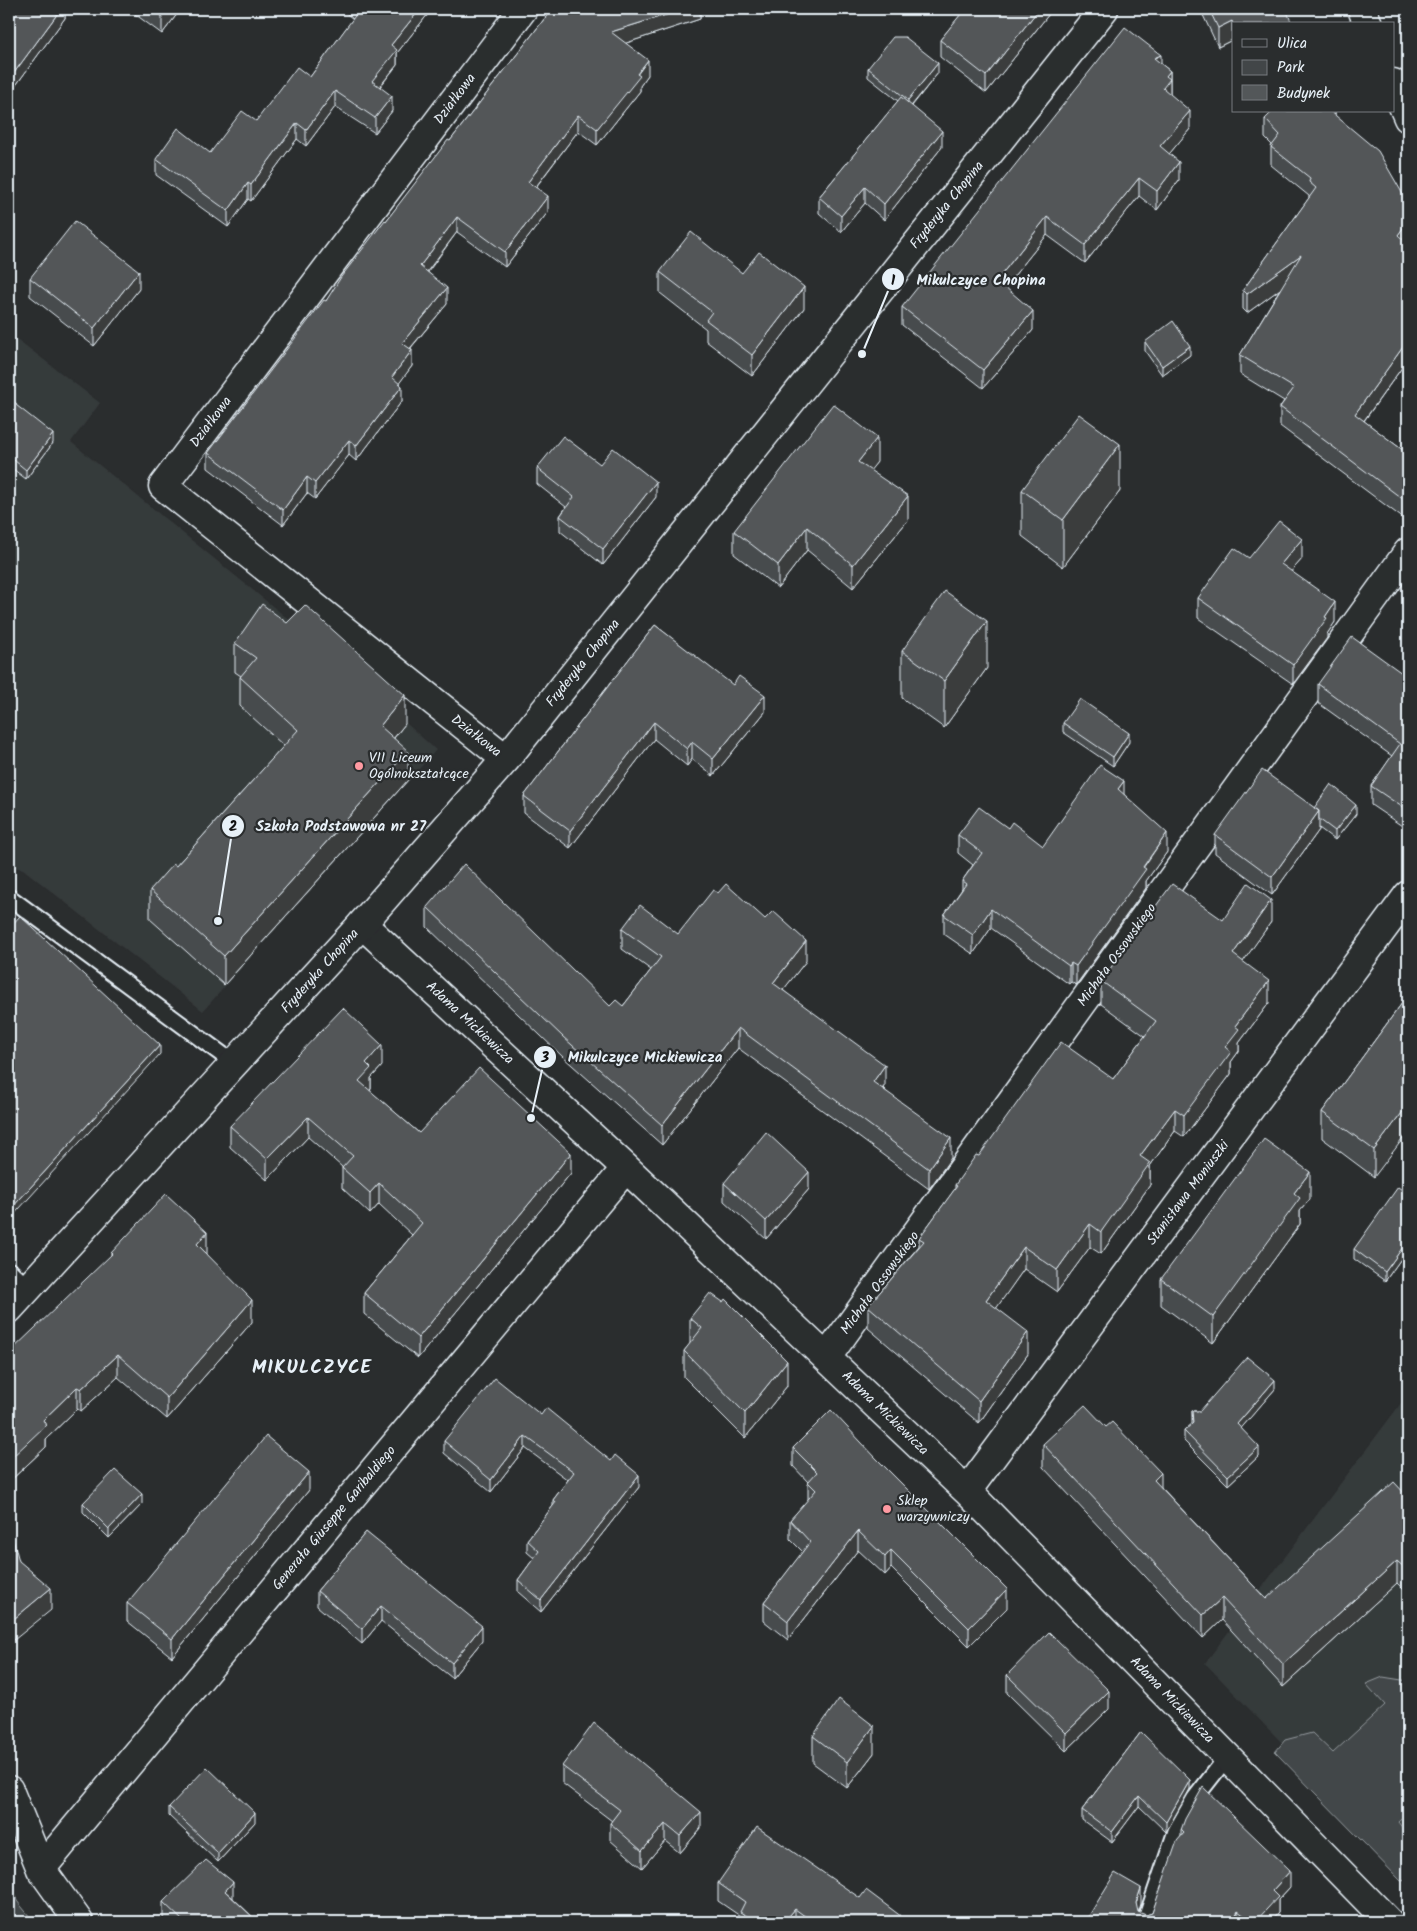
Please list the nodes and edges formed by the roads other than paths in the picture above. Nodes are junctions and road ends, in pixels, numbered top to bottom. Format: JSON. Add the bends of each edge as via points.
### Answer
{"nodes":[{"id":1,"x":523,"y":9,"type":"edge"},
{"id":2,"x":1104,"y":9,"type":"edge"},
{"id":3,"x":1362,"y":9,"type":"edge"},
{"id":4,"x":1367,"y":22,"type":"edge"},
{"id":5,"x":1394,"y":85,"type":"edge"},
{"id":6,"x":1408,"y":118,"type":"edge"},
{"id":7,"x":1408,"y":552,"type":"edge"},
{"id":8,"x":506,"y":759,"type":"junction"},
{"id":9,"x":1408,"y":895,"type":"edge"},
{"id":10,"x":9,"y":897,"type":"edge"},
{"id":11,"x":362,"y":924,"type":"junction"},
{"id":12,"x":235,"y":1064,"type":"junction"},
{"id":13,"x":626,"y":1168,"type":"junction"},
{"id":14,"x":18,"y":1279,"type":"edge"},
{"id":15,"x":9,"y":1308,"type":"edge"},
{"id":16,"x":827,"y":1357,"type":"junction"},
{"id":17,"x":967,"y":1491,"type":"junction"},
{"id":18,"x":1227,"y":1757,"type":"junction"},
{"id":19,"x":9,"y":1790,"type":"edge"},
{"id":20,"x":42,"y":1869,"type":"junction"},
{"id":21,"x":79,"y":1922,"type":"edge"},
{"id":22,"x":1145,"y":1922,"type":"edge"},
{"id":23,"x":1390,"y":1922,"type":"edge"}],
"edges":[{"from":1,"to":8,"type":"street","name":"Działkowa","via":[[163,486]]},
{"from":2,"to":8,"type":"street","name":"Fryderyka Chopina"},
{"from":3,"to":4,"type":"street"},
{"from":5,"to":6,"type":"street"},
{"from":7,"to":16,"type":"street","name":"Michała Ossowskiego"},
{"from":8,"to":11,"type":"street","name":"Fryderyka Chopina"},
{"from":9,"to":17,"type":"street","name":"Stanisława Moniuszki"},
{"from":10,"to":12,"type":"lane"},
{"from":11,"to":12,"type":"street","name":"Fryderyka Chopina"},
{"from":11,"to":13,"type":"street","name":"Adama Mickiewicza"},
{"from":12,"to":14,"type":"street","name":"Fryderyka Chopina"},
{"from":13,"to":16,"type":"street","name":"Adama Mickiewicza"},
{"from":13,"to":20,"type":"street","name":"Generała Giuseppe Garibaldiego"},
{"from":14,"to":15,"type":"street","name":"Fryderyka Chopina"},
{"from":16,"to":17,"type":"street","name":"Adama Mickiewicza"},
{"from":17,"to":18,"type":"street","name":"Adama Mickiewicza"},
{"from":18,"to":22,"type":"lane","via":[[1195,1798],[1176,1831]]},
{"from":18,"to":23,"type":"street","name":"Adama Mickiewicza"},
{"from":19,"to":20,"type":"street"},
{"from":20,"to":21,"type":"street"}]}
